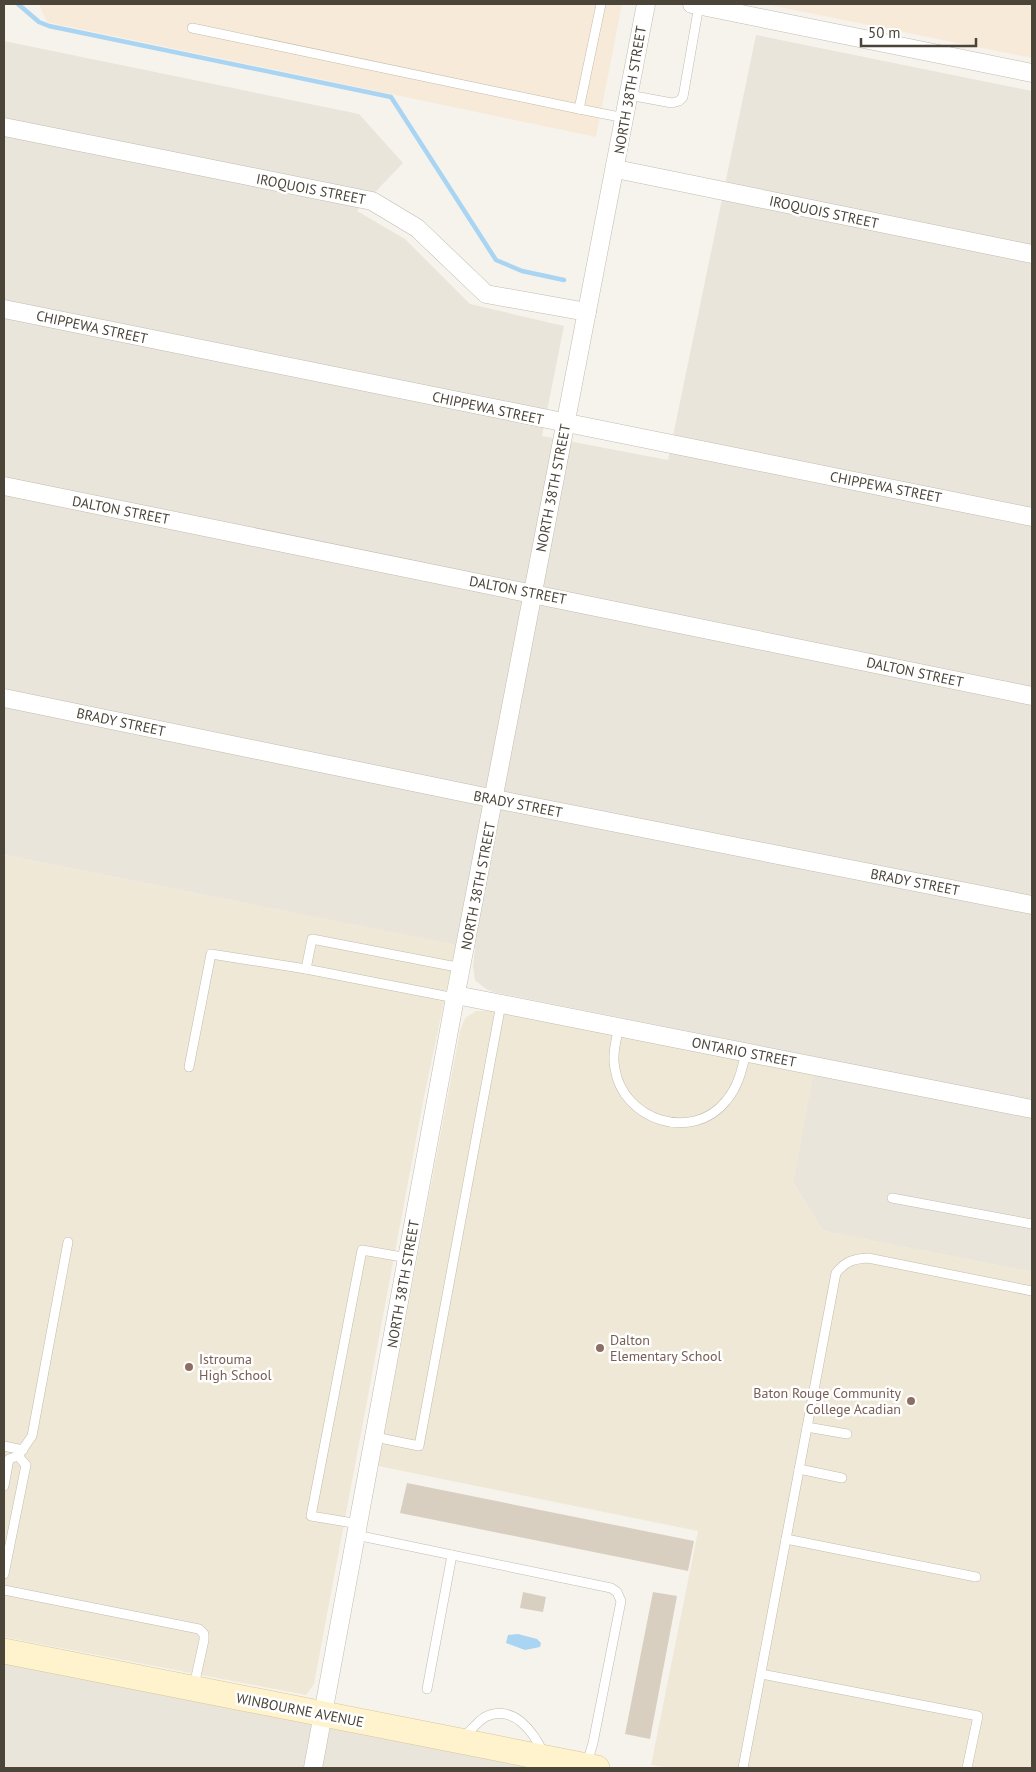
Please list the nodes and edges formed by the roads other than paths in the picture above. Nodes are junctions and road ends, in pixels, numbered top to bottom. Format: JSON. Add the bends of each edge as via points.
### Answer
{"nodes":[{"id":1,"x":601,"y":4,"type":"edge"},
{"id":2,"x":646,"y":4,"type":"edge"},
{"id":3,"x":695,"y":4,"type":"edge"},
{"id":4,"x":192,"y":28,"type":"dead end"},
{"id":5,"x":1032,"y":73,"type":"edge"},
{"id":6,"x":629,"y":95,"type":"junction"},
{"id":7,"x":579,"y":109,"type":"junction"},
{"id":8,"x":625,"y":118,"type":"junction"},
{"id":9,"x":4,"y":127,"type":"edge"},
{"id":10,"x":616,"y":169,"type":"junction"},
{"id":11,"x":1032,"y":254,"type":"edge"},
{"id":12,"x":4,"y":309,"type":"edge"},
{"id":13,"x":587,"y":312,"type":"junction"},
{"id":14,"x":565,"y":424,"type":"junction"},
{"id":15,"x":4,"y":486,"type":"edge"},
{"id":16,"x":1032,"y":517,"type":"edge"},
{"id":17,"x":533,"y":593,"type":"junction"},
{"id":18,"x":1032,"y":696,"type":"edge"},
{"id":19,"x":4,"y":698,"type":"edge"},
{"id":20,"x":495,"y":799,"type":"junction"},
{"id":21,"x":1032,"y":905,"type":"edge"},
{"id":22,"x":462,"y":968,"type":"junction"},
{"id":23,"x":306,"y":969,"type":"junction"},
{"id":24,"x":456,"y":997,"type":"junction"},
{"id":25,"x":501,"y":1004,"type":"junction"},
{"id":26,"x":619,"y":1027,"type":"junction"},
{"id":27,"x":746,"y":1052,"type":"junction"},
{"id":28,"x":189,"y":1067,"type":"dead end"},
{"id":29,"x":1032,"y":1109,"type":"edge"},
{"id":30,"x":892,"y":1198,"type":"dead end"},
{"id":31,"x":1032,"y":1224,"type":"edge"},
{"id":32,"x":68,"y":1242,"type":"dead end"},
{"id":33,"x":408,"y":1258,"type":"junction"},
{"id":34,"x":1032,"y":1291,"type":"edge"},
{"id":35,"x":807,"y":1427,"type":"junction"},
{"id":36,"x":847,"y":1434,"type":"dead end"},
{"id":37,"x":374,"y":1437,"type":"junction"},
{"id":38,"x":4,"y":1446,"type":"edge"},
{"id":39,"x":21,"y":1453,"type":"junction"},
{"id":40,"x":799,"y":1469,"type":"junction"},
{"id":41,"x":842,"y":1478,"type":"dead end"},
{"id":42,"x":4,"y":1486,"type":"edge"},
{"id":43,"x":357,"y":1530,"type":"junction"},
{"id":44,"x":786,"y":1540,"type":"junction"},
{"id":45,"x":452,"y":1555,"type":"junction"},
{"id":46,"x":4,"y":1574,"type":"edge"},
{"id":47,"x":976,"y":1577,"type":"dead end"},
{"id":48,"x":4,"y":1590,"type":"edge"},
{"id":49,"x":4,"y":1651,"type":"edge"},
{"id":50,"x":761,"y":1674,"type":"junction"},
{"id":51,"x":194,"y":1688,"type":"junction"},
{"id":52,"x":427,"y":1688,"type":"dead end"},
{"id":53,"x":323,"y":1714,"type":"junction"},
{"id":54,"x":459,"y":1741,"type":"junction"},
{"id":55,"x":547,"y":1758,"type":"junction"},
{"id":56,"x":592,"y":1767,"type":"edge"},
{"id":57,"x":312,"y":1768,"type":"edge"},
{"id":58,"x":743,"y":1768,"type":"edge"},
{"id":59,"x":967,"y":1768,"type":"edge"}],
"edges":[{"from":1,"to":7,"type":"lane"},
{"from":2,"to":6,"type":"street","name":"NORTH 38TH STREET"},
{"from":3,"to":5,"type":"street"},
{"from":3,"to":6,"type":"lane","via":[[683,97],[672,103]]},
{"from":4,"to":7,"type":"lane"},
{"from":6,"to":8,"type":"street","name":"NORTH 38TH STREET"},
{"from":7,"to":8,"type":"lane"},
{"from":8,"to":10,"type":"street","name":"NORTH 38TH STREET"},
{"from":9,"to":13,"type":"street","name":"IROQUOIS STREET","via":[[372,201],[417,228],[486,294]]},
{"from":10,"to":11,"type":"street","name":"IROQUOIS STREET"},
{"from":10,"to":13,"type":"street","name":"NORTH 38TH STREET"},
{"from":12,"to":14,"type":"street","name":"CHIPPEWA STREET"},
{"from":13,"to":14,"type":"street","name":"NORTH 38TH STREET"},
{"from":14,"to":16,"type":"street","name":"CHIPPEWA STREET"},
{"from":14,"to":17,"type":"street","name":"NORTH 38TH STREET"},
{"from":15,"to":17,"type":"street","name":"DALTON STREET"},
{"from":17,"to":18,"type":"street","name":"DALTON STREET"},
{"from":17,"to":20,"type":"street","name":"NORTH 38TH STREET"},
{"from":19,"to":20,"type":"street","name":"BRADY STREET"},
{"from":20,"to":21,"type":"street","name":"BRADY STREET"},
{"from":20,"to":22,"type":"street","name":"NORTH 38TH STREET"},
{"from":22,"to":23,"type":"lane","via":[[312,939]]},
{"from":22,"to":24,"type":"street","name":"NORTH 38TH STREET"},
{"from":23,"to":24,"type":"lane"},
{"from":23,"to":28,"type":"lane","via":[[211,954]]},
{"from":24,"to":25,"type":"street","name":"ONTARIO STREET"},
{"from":24,"to":33,"type":"street","name":"NORTH 38TH STREET"},
{"from":25,"to":26,"type":"street","name":"ONTARIO STREET"},
{"from":25,"to":37,"type":"lane","via":[[419,1446]]},
{"from":26,"to":27,"type":"street","name":"ONTARIO STREET"},
{"from":26,"to":27,"type":"lane","via":[[615,1069],[623,1091],[639,1110],[658,1120],[677,1124],[713,1114],[726,1102],[737,1085]]},
{"from":27,"to":29,"type":"street","name":"ONTARIO STREET"},
{"from":30,"to":31,"type":"lane"},
{"from":32,"to":39,"type":"lane","via":[[32,1436]]},
{"from":33,"to":37,"type":"street","name":"NORTH 38TH STREET"},
{"from":33,"to":43,"type":"lane","via":[[362,1250],[311,1516]]},
{"from":34,"to":35,"type":"lane","via":[[868,1258],[853,1259],[844,1264],[836,1273]]},
{"from":35,"to":36,"type":"lane"},
{"from":35,"to":40,"type":"lane"},
{"from":37,"to":43,"type":"street","name":"NORTH 38TH STREET"},
{"from":38,"to":39,"type":"lane"},
{"from":39,"to":42,"type":"lane","via":[[9,1459]]},
{"from":39,"to":46,"type":"lane","via":[[26,1465]]},
{"from":40,"to":41,"type":"lane"},
{"from":40,"to":44,"type":"lane"},
{"from":43,"to":45,"type":"lane"},
{"from":43,"to":53,"type":"street","name":"NORTH 38TH STREET"},
{"from":44,"to":47,"type":"lane"},
{"from":44,"to":50,"type":"lane"},
{"from":45,"to":52,"type":"lane"},
{"from":45,"to":56,"type":"lane","via":[[611,1588],[617,1592],[620,1601],[593,1743]]},
{"from":48,"to":51,"type":"lane","via":[[199,1629],[204,1640]]},
{"from":49,"to":51,"type":"street","name":"WINBOURNE AVENUE"},
{"from":50,"to":58,"type":"lane"},
{"from":50,"to":59,"type":"lane","via":[[978,1716]]},
{"from":51,"to":53,"type":"street","name":"WINBOURNE AVENUE"},
{"from":53,"to":54,"type":"street","name":"WINBOURNE AVENUE"},
{"from":53,"to":57,"type":"street","name":"NORTH 38TH STREET"},
{"from":54,"to":55,"type":"street","name":"WINBOURNE AVENUE"},
{"from":54,"to":55,"type":"lane","via":[[488,1716],[505,1714],[521,1721],[533,1732]]},
{"from":55,"to":56,"type":"street","name":"WINBOURNE AVENUE"}]}
